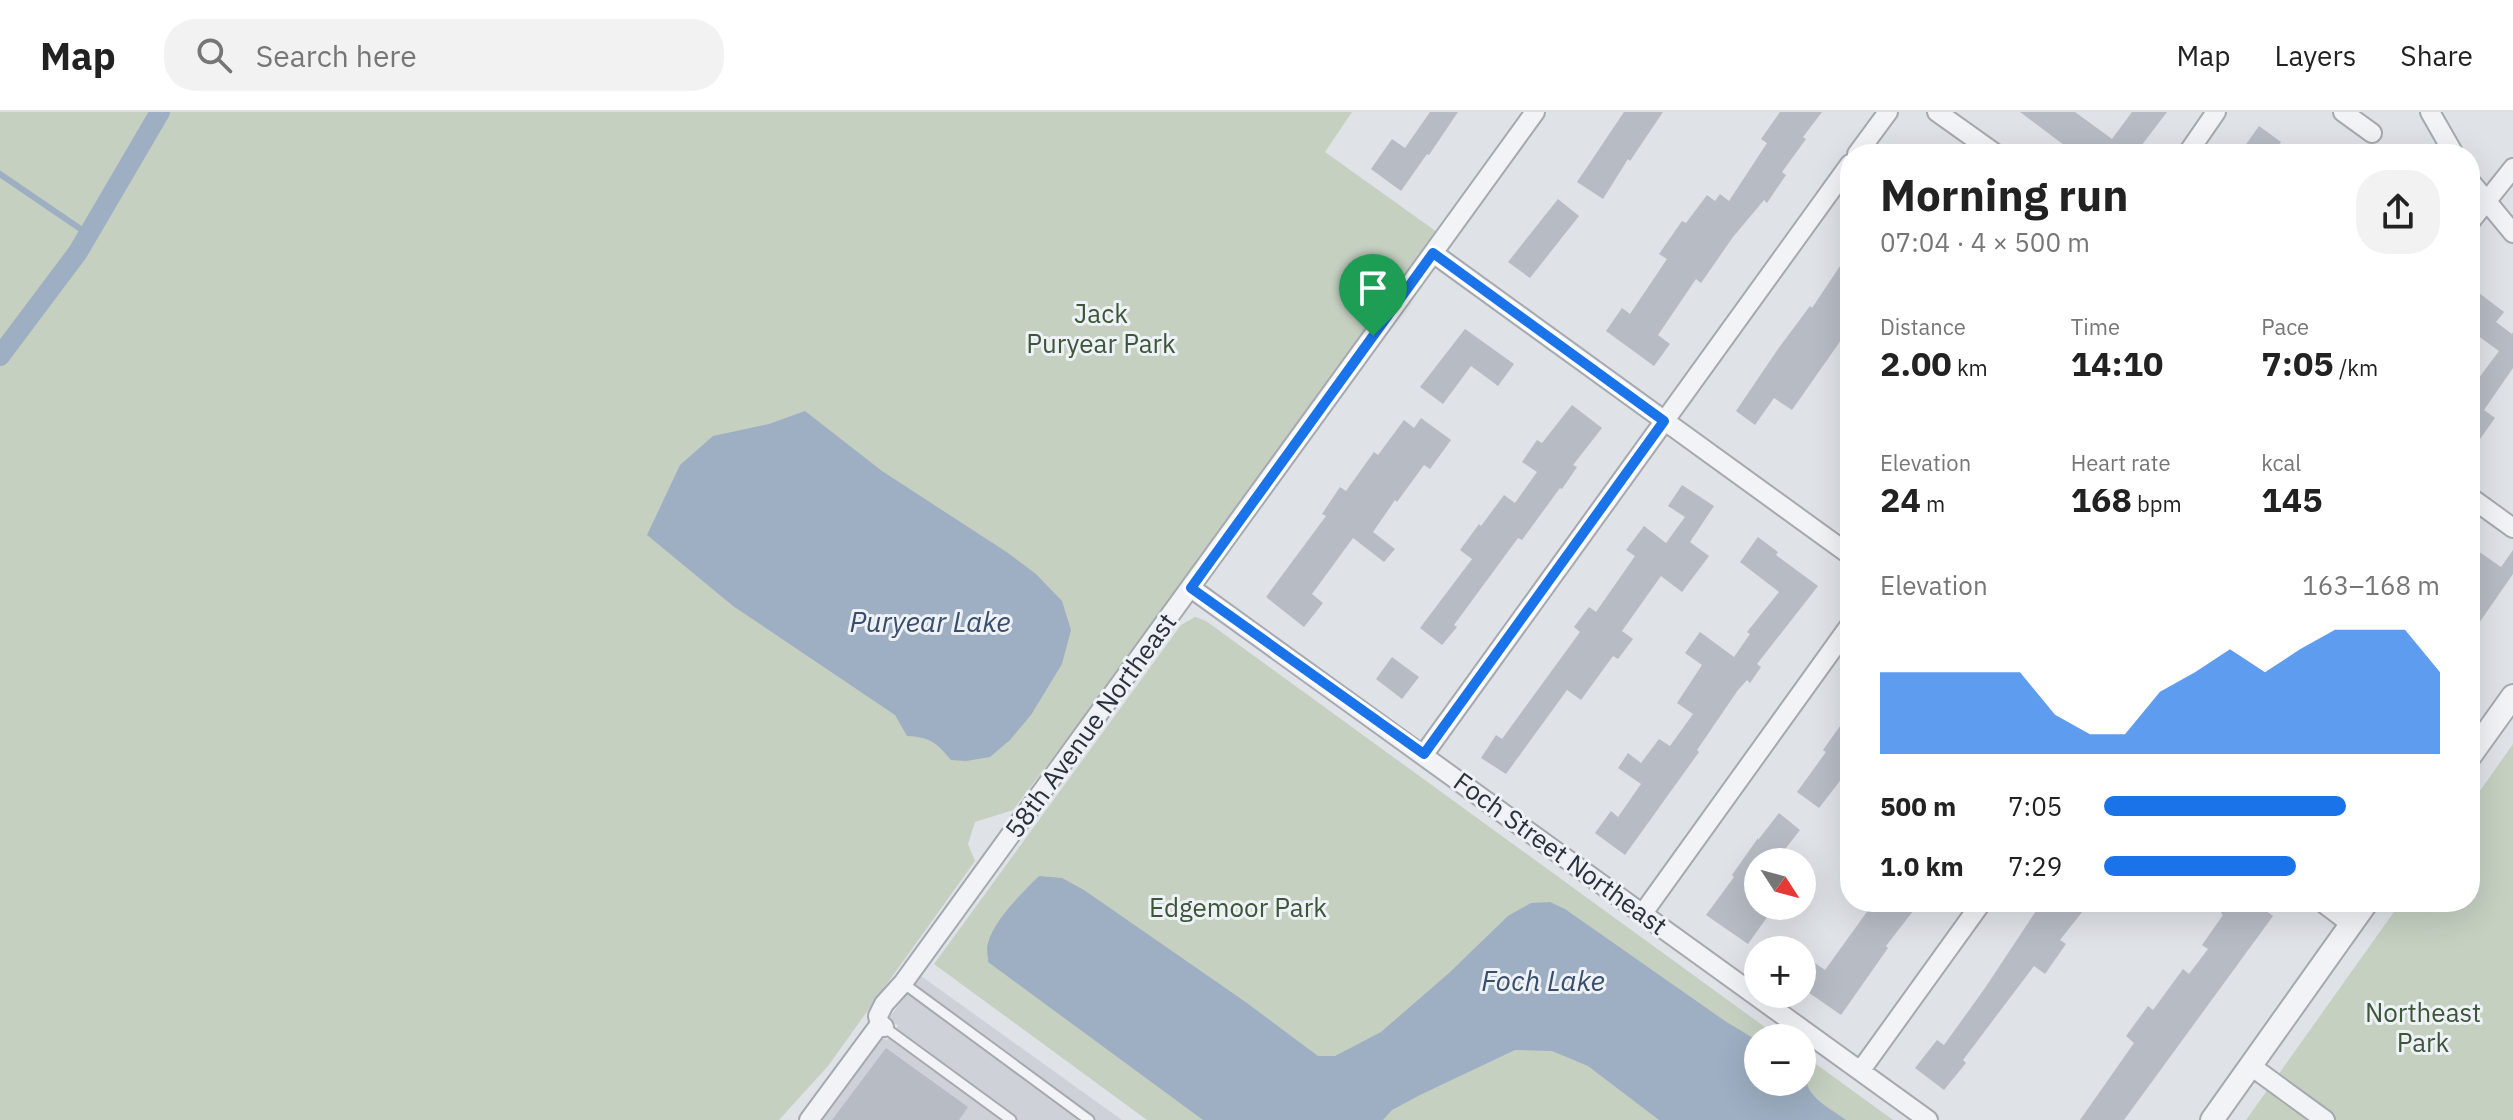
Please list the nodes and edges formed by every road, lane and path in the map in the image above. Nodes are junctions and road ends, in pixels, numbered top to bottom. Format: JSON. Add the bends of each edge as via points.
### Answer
{"nodes":[{"id":1,"x":1535,"y":112,"type":"edge"},
{"id":2,"x":1888,"y":112,"type":"edge"},
{"id":3,"x":1937,"y":112,"type":"edge"},
{"id":4,"x":2216,"y":112,"type":"edge"},
{"id":5,"x":2343,"y":112,"type":"edge"},
{"id":6,"x":2430,"y":112,"type":"edge"},
{"id":7,"x":2372,"y":133,"type":"dead end"},
{"id":8,"x":1864,"y":144,"type":"edge"},
{"id":9,"x":1982,"y":144,"type":"edge"},
{"id":10,"x":2194,"y":144,"type":"edge"},
{"id":11,"x":2448,"y":144,"type":"edge"},
{"id":12,"x":2513,"y":168,"type":"edge"},
{"id":13,"x":1840,"y":178,"type":"edge"},
{"id":14,"x":2480,"y":194,"type":"edge"},
{"id":15,"x":2485,"y":201,"type":"junction"},
{"id":16,"x":2480,"y":208,"type":"edge"},
{"id":17,"x":2513,"y":233,"type":"edge"},
{"id":18,"x":1433,"y":253,"type":"junction"},
{"id":19,"x":1664,"y":421,"type":"junction"},
{"id":20,"x":2480,"y":504,"type":"edge"},
{"id":21,"x":2513,"y":528,"type":"edge"},
{"id":22,"x":1840,"y":548,"type":"edge"},
{"id":23,"x":1191,"y":588,"type":"junction"},
{"id":24,"x":1840,"y":639,"type":"edge"},
{"id":25,"x":2513,"y":696,"type":"edge"},
{"id":26,"x":2480,"y":742,"type":"edge"},
{"id":27,"x":1424,"y":754,"type":"junction"},
{"id":28,"x":1975,"y":912,"type":"edge"},
{"id":29,"x":2335,"y":912,"type":"edge"},
{"id":30,"x":2360,"y":912,"type":"edge"},
{"id":31,"x":1643,"y":913,"type":"junction"},
{"id":32,"x":2351,"y":924,"type":"junction"},
{"id":33,"x":903,"y":983,"type":"junction"},
{"id":34,"x":882,"y":1025,"type":"junction"},
{"id":35,"x":2251,"y":1066,"type":"junction"},
{"id":36,"x":1861,"y":1070,"type":"junction"},
{"id":37,"x":809,"y":1120,"type":"edge"},
{"id":38,"x":1011,"y":1120,"type":"edge"},
{"id":39,"x":1089,"y":1120,"type":"edge"},
{"id":40,"x":1928,"y":1120,"type":"edge"},
{"id":41,"x":2212,"y":1120,"type":"edge"},
{"id":42,"x":2325,"y":1120,"type":"edge"}],
"edges":[{"from":1,"to":18,"type":"street","name":"58th Avenue Northeast"},
{"from":2,"to":8,"type":"street"},
{"from":3,"to":9,"type":"street"},
{"from":4,"to":10,"type":"street"},
{"from":5,"to":7,"type":"street"},
{"from":6,"to":11,"type":"street"},
{"from":12,"to":15,"type":"street"},
{"from":13,"to":19,"type":"street"},
{"from":14,"to":15,"type":"street"},
{"from":15,"to":16,"type":"street"},
{"from":15,"to":17,"type":"street"},
{"from":18,"to":19,"type":"street"},
{"from":18,"to":23,"type":"street","name":"58th Avenue Northeast"},
{"from":19,"to":22,"type":"street"},
{"from":19,"to":27,"type":"street"},
{"from":20,"to":21,"type":"street"},
{"from":23,"to":27,"type":"street","name":"Foch Street Northeast"},
{"from":23,"to":33,"type":"street","name":"58th Avenue Northeast"},
{"from":24,"to":31,"type":"street"},
{"from":25,"to":26,"type":"street"},
{"from":27,"to":31,"type":"street","name":"Foch Street Northeast"},
{"from":28,"to":36,"type":"street"},
{"from":29,"to":32,"type":"street"},
{"from":30,"to":32,"type":"street"},
{"from":31,"to":36,"type":"street","name":"Foch Street Northeast"},
{"from":32,"to":35,"type":"street"},
{"from":33,"to":34,"type":"street","name":"58th Avenue Northeast","via":[[884,1004],[878,1016]]},
{"from":33,"to":39,"type":"lane"},
{"from":34,"to":37,"type":"street","name":"58th Avenue Northeast"},
{"from":34,"to":38,"type":"lane"},
{"from":35,"to":41,"type":"street"},
{"from":35,"to":42,"type":"street"},
{"from":36,"to":40,"type":"street","name":"Foch Street Northeast"}]}
